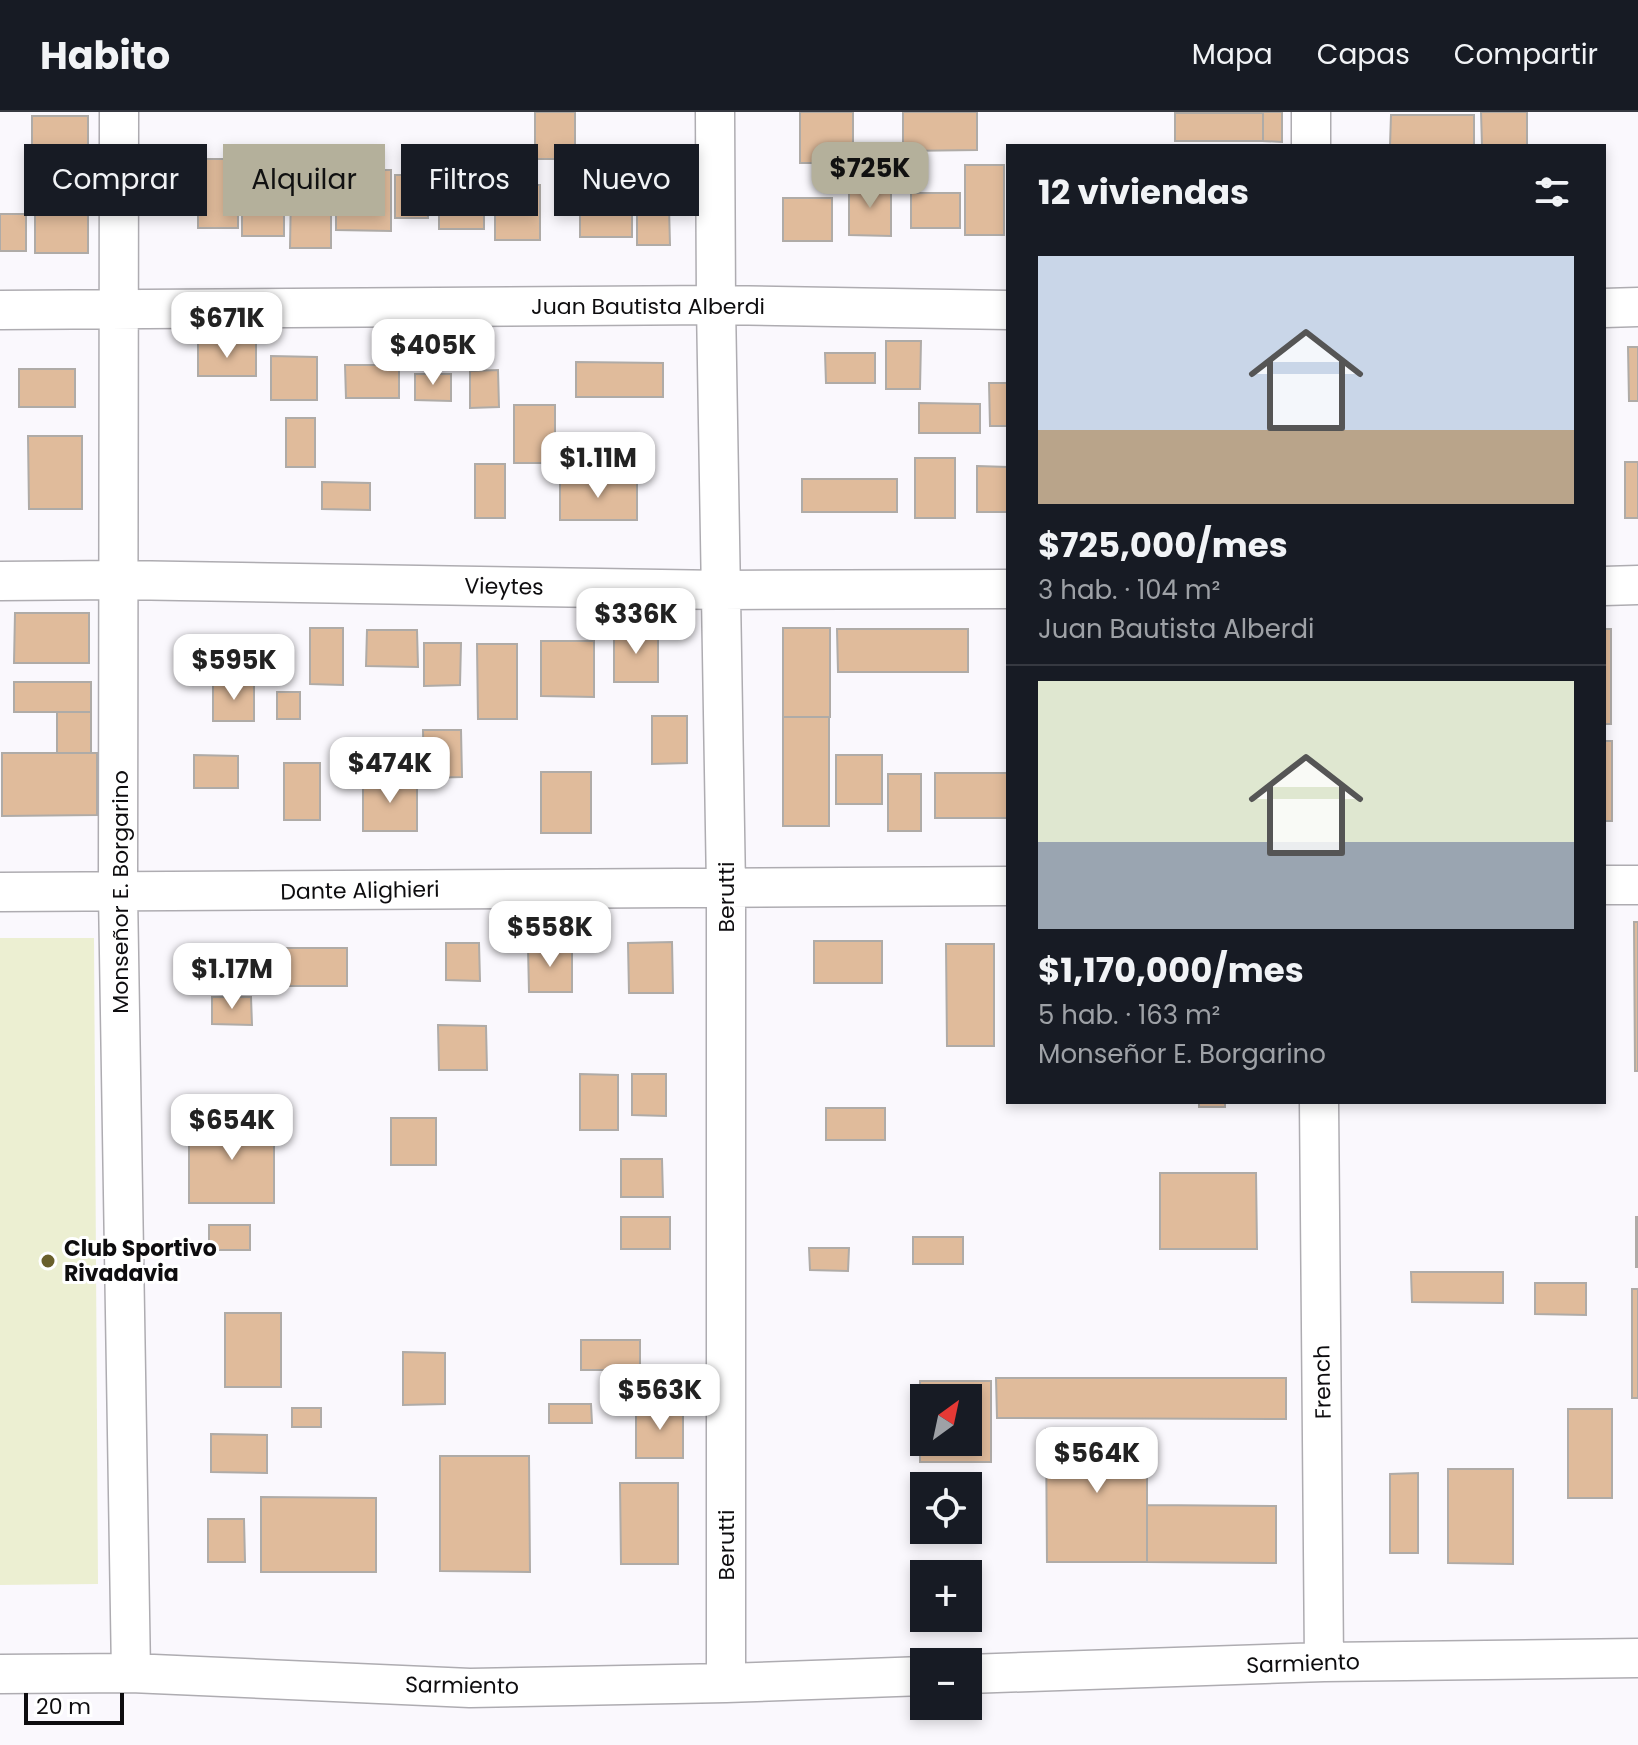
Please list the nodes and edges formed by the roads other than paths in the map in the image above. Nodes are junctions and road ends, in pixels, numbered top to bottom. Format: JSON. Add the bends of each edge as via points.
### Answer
{"nodes":[{"id":1,"x":119,"y":112,"type":"edge"},
{"id":2,"x":715,"y":112,"type":"edge"},
{"id":3,"x":1311,"y":112,"type":"edge"},
{"id":4,"x":1311,"y":144,"type":"edge"},
{"id":5,"x":716,"y":305,"type":"junction"},
{"id":6,"x":1638,"y":307,"type":"edge"},
{"id":7,"x":1606,"y":308,"type":"edge"},
{"id":8,"x":120,"y":309,"type":"junction"},
{"id":9,"x":0,"y":310,"type":"edge"},
{"id":10,"x":1006,"y":310,"type":"edge"},
{"id":11,"x":120,"y":580,"type":"junction"},
{"id":12,"x":0,"y":581,"type":"edge"},
{"id":13,"x":1638,"y":585,"type":"edge"},
{"id":14,"x":1606,"y":586,"type":"edge"},
{"id":15,"x":1006,"y":589,"type":"edge"},
{"id":16,"x":722,"y":590,"type":"junction"},
{"id":17,"x":1606,"y":885,"type":"edge"},
{"id":18,"x":1638,"y":885,"type":"edge"},
{"id":19,"x":1006,"y":886,"type":"edge"},
{"id":20,"x":726,"y":887,"type":"junction"},
{"id":21,"x":0,"y":892,"type":"edge"},
{"id":22,"x":118,"y":893,"type":"junction"},
{"id":23,"x":1319,"y":1104,"type":"edge"},
{"id":24,"x":1638,"y":1658,"type":"edge"},
{"id":25,"x":1324,"y":1662,"type":"junction"},
{"id":26,"x":131,"y":1673,"type":"junction"},
{"id":27,"x":0,"y":1674,"type":"edge"},
{"id":28,"x":982,"y":1674,"type":"edge"},
{"id":29,"x":910,"y":1676,"type":"edge"},
{"id":30,"x":726,"y":1683,"type":"junction"}],
"edges":[{"from":1,"to":8,"type":"street","name":"Monseñor E. Borgarino"},
{"from":2,"to":5,"type":"street","name":"Berutti"},
{"from":3,"to":4,"type":"street"},
{"from":5,"to":8,"type":"street","name":"Juan Bautista Alberdi"},
{"from":5,"to":10,"type":"street","name":"Juan Bautista Alberdi"},
{"from":5,"to":16,"type":"street","name":"Berutti"},
{"from":6,"to":7,"type":"street"},
{"from":8,"to":9,"type":"street","name":"Juan Bautista Alberdi"},
{"from":8,"to":11,"type":"street","name":"Monseñor E. Borgarino"},
{"from":11,"to":12,"type":"street","name":"Vieytes"},
{"from":11,"to":16,"type":"street","name":"Vieytes"},
{"from":11,"to":22,"type":"street","name":"Monseñor E. Borgarino"},
{"from":13,"to":14,"type":"street"},
{"from":15,"to":16,"type":"street","name":"Vieytes"},
{"from":16,"to":20,"type":"street","name":"Berutti"},
{"from":17,"to":18,"type":"street"},
{"from":19,"to":20,"type":"street","name":"Dante Alighieri"},
{"from":20,"to":22,"type":"street","name":"Dante Alighieri"},
{"from":20,"to":30,"type":"street","name":"Berutti"},
{"from":21,"to":22,"type":"street","name":"Dante Alighieri"},
{"from":22,"to":26,"type":"street","name":"Monseñor E. Borgarino"},
{"from":23,"to":25,"type":"street","name":"French"},
{"from":24,"to":25,"type":"street","name":"Sarmiento"},
{"from":25,"to":28,"type":"street","name":"Sarmiento"},
{"from":26,"to":27,"type":"street","name":"Sarmiento"},
{"from":26,"to":30,"type":"street","name":"Sarmiento","via":[[470,1688]]},
{"from":29,"to":30,"type":"street","name":"Sarmiento"}]}
